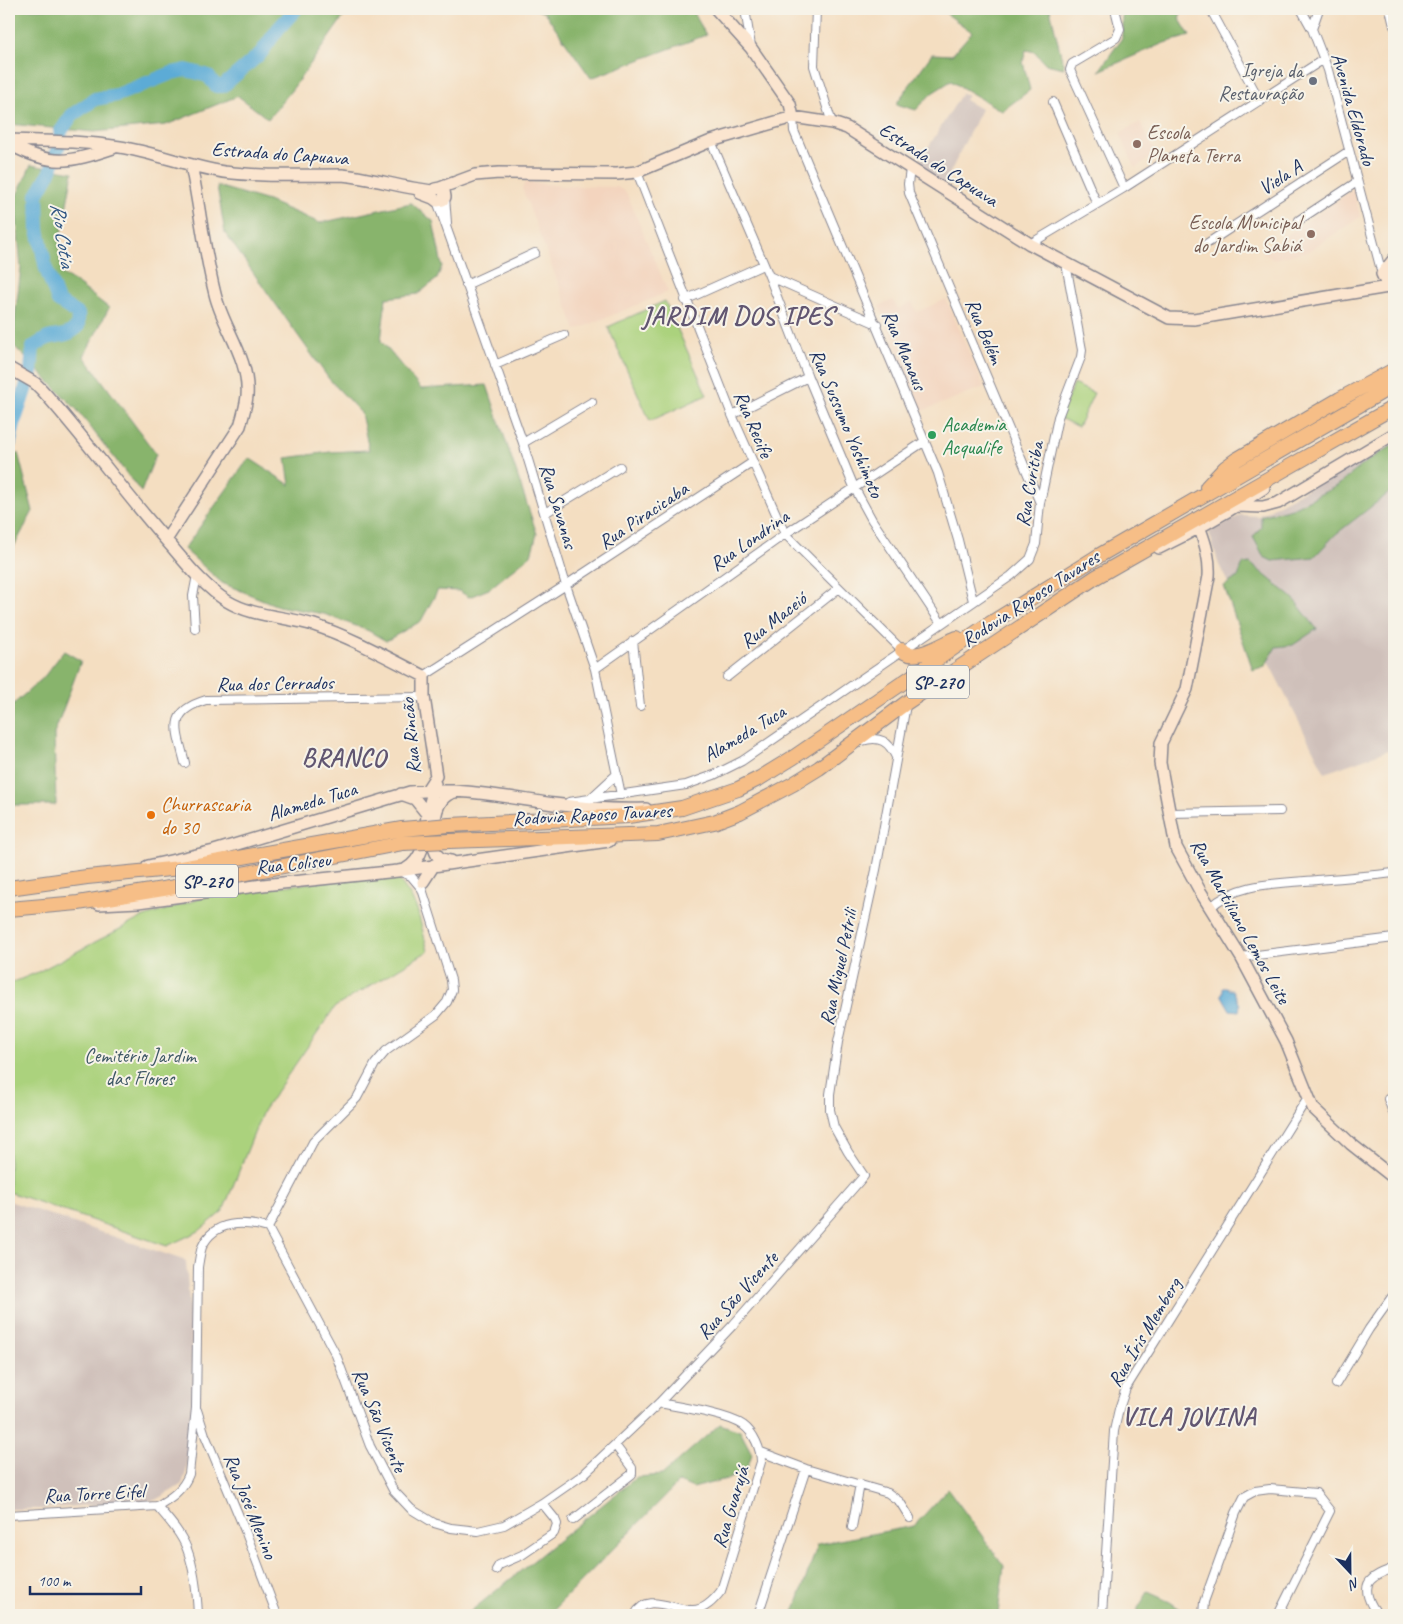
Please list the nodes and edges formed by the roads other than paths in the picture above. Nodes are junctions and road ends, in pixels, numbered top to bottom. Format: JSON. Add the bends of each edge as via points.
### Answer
{"nodes":[{"id":1,"x":716,"y":9,"type":"edge"},
{"id":2,"x":745,"y":9,"type":"edge"},
{"id":3,"x":816,"y":9,"type":"edge"},
{"id":4,"x":1115,"y":9,"type":"edge"},
{"id":5,"x":1300,"y":9,"type":"edge"},
{"id":6,"x":1319,"y":9,"type":"edge"},
{"id":7,"x":1390,"y":9,"type":"edge"},
{"id":8,"x":1211,"y":10,"type":"dead end"},
{"id":9,"x":1394,"y":26,"type":"edge"},
{"id":10,"x":1312,"y":29,"type":"junction"},
{"id":11,"x":751,"y":48,"type":"junction"},
{"id":12,"x":1324,"y":59,"type":"junction"},
{"id":13,"x":1260,"y":100,"type":"junction"},
{"id":14,"x":1053,"y":102,"type":"dead end"},
{"id":15,"x":793,"y":117,"type":"junction"},
{"id":16,"x":832,"y":123,"type":"junction"},
{"id":17,"x":9,"y":140,"type":"edge"},
{"id":18,"x":711,"y":141,"type":"junction"},
{"id":19,"x":9,"y":144,"type":"edge"},
{"id":20,"x":117,"y":147,"type":"junction"},
{"id":21,"x":1349,"y":151,"type":"junction"},
{"id":22,"x":192,"y":165,"type":"junction"},
{"id":23,"x":910,"y":169,"type":"junction"},
{"id":24,"x":637,"y":172,"type":"junction"},
{"id":25,"x":1357,"y":182,"type":"junction"},
{"id":26,"x":1124,"y":188,"type":"junction"},
{"id":27,"x":439,"y":195,"type":"junction"},
{"id":28,"x":1097,"y":204,"type":"junction"},
{"id":29,"x":1299,"y":220,"type":"dead end"},
{"id":30,"x":1030,"y":244,"type":"junction"},
{"id":31,"x":1203,"y":246,"type":"dead end"},
{"id":32,"x":1375,"y":250,"type":"junction"},
{"id":33,"x":535,"y":253,"type":"dead end"},
{"id":34,"x":1394,"y":260,"type":"edge"},
{"id":35,"x":1066,"y":264,"type":"junction"},
{"id":36,"x":763,"y":265,"type":"junction"},
{"id":37,"x":1382,"y":274,"type":"junction"},
{"id":38,"x":769,"y":276,"type":"junction"},
{"id":39,"x":466,"y":285,"type":"junction"},
{"id":40,"x":1392,"y":286,"type":"edge"},
{"id":41,"x":1370,"y":289,"type":"junction"},
{"id":42,"x":685,"y":300,"type":"junction"},
{"id":43,"x":877,"y":324,"type":"junction"},
{"id":44,"x":564,"y":335,"type":"dead end"},
{"id":45,"x":495,"y":365,"type":"junction"},
{"id":46,"x":13,"y":370,"type":"edge"},
{"id":47,"x":1394,"y":370,"type":"edge"},
{"id":48,"x":808,"y":377,"type":"junction"},
{"id":49,"x":1394,"y":385,"type":"edge"},
{"id":50,"x":592,"y":402,"type":"dead end"},
{"id":51,"x":1394,"y":407,"type":"edge"},
{"id":52,"x":732,"y":415,"type":"junction"},
{"id":53,"x":1394,"y":434,"type":"edge"},
{"id":54,"x":925,"y":440,"type":"junction"},
{"id":55,"x":523,"y":443,"type":"junction"},
{"id":56,"x":1317,"y":451,"type":"junction"},
{"id":57,"x":753,"y":462,"type":"junction"},
{"id":58,"x":620,"y":467,"type":"dead end"},
{"id":59,"x":854,"y":487,"type":"junction"},
{"id":60,"x":1196,"y":498,"type":"junction"},
{"id":61,"x":1040,"y":504,"type":"junction"},
{"id":62,"x":1237,"y":506,"type":"junction"},
{"id":63,"x":545,"y":514,"type":"junction"},
{"id":64,"x":1200,"y":529,"type":"junction"},
{"id":65,"x":784,"y":534,"type":"junction"},
{"id":66,"x":166,"y":540,"type":"junction"},
{"id":67,"x":197,"y":575,"type":"junction"},
{"id":68,"x":1096,"y":577,"type":"junction"},
{"id":69,"x":566,"y":586,"type":"junction"},
{"id":70,"x":839,"y":588,"type":"junction"},
{"id":71,"x":973,"y":602,"type":"junction"},
{"id":72,"x":941,"y":623,"type":"junction"},
{"id":73,"x":983,"y":628,"type":"junction"},
{"id":74,"x":195,"y":629,"type":"dead end"},
{"id":75,"x":634,"y":641,"type":"junction"},
{"id":76,"x":902,"y":650,"type":"junction"},
{"id":77,"x":595,"y":669,"type":"junction"},
{"id":78,"x":424,"y":676,"type":"junction"},
{"id":79,"x":727,"y":676,"type":"dead end"},
{"id":80,"x":424,"y":697,"type":"junction"},
{"id":81,"x":906,"y":703,"type":"junction"},
{"id":82,"x":640,"y":706,"type":"dead end"},
{"id":83,"x":846,"y":746,"type":"junction"},
{"id":84,"x":896,"y":757,"type":"junction"},
{"id":85,"x":185,"y":762,"type":"dead end"},
{"id":86,"x":617,"y":774,"type":"junction"},
{"id":87,"x":436,"y":776,"type":"junction"},
{"id":88,"x":431,"y":790,"type":"junction"},
{"id":89,"x":449,"y":790,"type":"junction"},
{"id":90,"x":464,"y":790,"type":"junction"},
{"id":91,"x":400,"y":794,"type":"junction"},
{"id":92,"x":621,"y":795,"type":"junction"},
{"id":93,"x":590,"y":799,"type":"junction"},
{"id":94,"x":556,"y":804,"type":"junction"},
{"id":95,"x":682,"y":808,"type":"junction"},
{"id":96,"x":1280,"y":811,"type":"dead end"},
{"id":97,"x":1169,"y":813,"type":"junction"},
{"id":98,"x":427,"y":814,"type":"junction"},
{"id":99,"x":658,"y":834,"type":"junction"},
{"id":100,"x":403,"y":836,"type":"junction"},
{"id":101,"x":423,"y":848,"type":"junction"},
{"id":102,"x":457,"y":862,"type":"junction"},
{"id":103,"x":429,"y":866,"type":"junction"},
{"id":104,"x":402,"y":870,"type":"junction"},
{"id":105,"x":1394,"y":873,"type":"edge"},
{"id":106,"x":114,"y":874,"type":"junction"},
{"id":107,"x":184,"y":885,"type":"junction"},
{"id":108,"x":422,"y":885,"type":"junction"},
{"id":109,"x":9,"y":888,"type":"edge"},
{"id":110,"x":225,"y":890,"type":"junction"},
{"id":111,"x":78,"y":903,"type":"junction"},
{"id":112,"x":1210,"y":908,"type":"junction"},
{"id":113,"x":9,"y":909,"type":"edge"},
{"id":114,"x":1394,"y":938,"type":"edge"},
{"id":115,"x":1241,"y":957,"type":"junction"},
{"id":116,"x":1308,"y":1097,"type":"junction"},
{"id":117,"x":1388,"y":1099,"type":"dead end"},
{"id":118,"x":1394,"y":1115,"type":"edge"},
{"id":119,"x":864,"y":1176,"type":"joint"},
{"id":120,"x":1394,"y":1178,"type":"edge"},
{"id":121,"x":268,"y":1228,"type":"junction"},
{"id":122,"x":1394,"y":1294,"type":"edge"},
{"id":123,"x":1336,"y":1384,"type":"dead end"},
{"id":124,"x":659,"y":1403,"type":"junction"},
{"id":125,"x":196,"y":1408,"type":"junction"},
{"id":126,"x":615,"y":1445,"type":"junction"},
{"id":127,"x":761,"y":1452,"type":"junction"},
{"id":128,"x":806,"y":1469,"type":"junction"},
{"id":129,"x":860,"y":1484,"type":"junction"},
{"id":130,"x":542,"y":1503,"type":"junction"},
{"id":131,"x":157,"y":1506,"type":"junction"},
{"id":132,"x":9,"y":1515,"type":"edge"},
{"id":133,"x":910,"y":1518,"type":"dead end"},
{"id":134,"x":573,"y":1520,"type":"dead end"},
{"id":135,"x":852,"y":1527,"type":"dead end"},
{"id":136,"x":1394,"y":1568,"type":"edge"},
{"id":137,"x":496,"y":1570,"type":"dead end"},
{"id":138,"x":198,"y":1615,"type":"edge"},
{"id":139,"x":277,"y":1615,"type":"edge"},
{"id":140,"x":635,"y":1615,"type":"edge"},
{"id":141,"x":758,"y":1615,"type":"edge"},
{"id":142,"x":1102,"y":1615,"type":"edge"},
{"id":143,"x":1203,"y":1615,"type":"edge"},
{"id":144,"x":1278,"y":1615,"type":"edge"},
{"id":145,"x":1379,"y":1615,"type":"edge"}],
"edges":[{"from":1,"to":11,"type":"street"},
{"from":2,"to":11,"type":"street"},
{"from":3,"to":16,"type":"street","via":[[814,66]]},
{"from":4,"to":26,"type":"street","via":[[1120,29],[1116,38],[1072,64],[1070,70]]},
{"from":5,"to":10,"type":"street","name":"Avenida Eldorado"},
{"from":6,"to":10,"type":"street"},
{"from":7,"to":9,"type":"street"},
{"from":8,"to":13,"type":"street"},
{"from":10,"to":12,"type":"street","name":"Avenida Eldorado"},
{"from":11,"to":15,"type":"street","via":[[790,104]]},
{"from":12,"to":13,"type":"street"},
{"from":12,"to":21,"type":"street","name":"Avenida Eldorado"},
{"from":13,"to":26,"type":"street"},
{"from":14,"to":28,"type":"street"},
{"from":15,"to":16,"type":"street","name":"Estrada do Capuava"},
{"from":15,"to":18,"type":"street","name":"Estrada do Capuava"},
{"from":15,"to":43,"type":"street","name":"Rua Manaus","via":[[794,131]]},
{"from":16,"to":23,"type":"street","name":"Estrada do Capuava","via":[[854,132]]},
{"from":17,"to":20,"type":"street","name":"Estrada do Capuava"},
{"from":18,"to":24,"type":"street","name":"Estrada do Capuava"},
{"from":18,"to":36,"type":"street","name":"Rua Sussumo Yoshimoto"},
{"from":19,"to":20,"type":"street","name":"Estrada do Capuava","via":[[29,155],[62,162]]},
{"from":20,"to":22,"type":"street","name":"Estrada do Capuava"},
{"from":21,"to":25,"type":"street","name":"Avenida Eldorado"},
{"from":21,"to":31,"type":"street","name":"Viela A"},
{"from":22,"to":27,"type":"street","name":"Estrada do Capuava","via":[[249,174],[355,176]]},
{"from":22,"to":66,"type":"street","via":[[208,267],[224,322],[240,355],[247,394],[240,426]]},
{"from":23,"to":30,"type":"street","name":"Estrada do Capuava"},
{"from":23,"to":61,"type":"street","name":"Rua Belém","via":[[910,193]]},
{"from":24,"to":27,"type":"street","name":"Estrada do Capuava","via":[[475,175]]},
{"from":24,"to":42,"type":"street","name":"Rua Recife"},
{"from":25,"to":29,"type":"street"},
{"from":25,"to":32,"type":"street","name":"Avenida Eldorado"},
{"from":26,"to":28,"type":"street"},
{"from":27,"to":39,"type":"street","name":"Rua Savanas"},
{"from":28,"to":30,"type":"street"},
{"from":30,"to":35,"type":"street","name":"Estrada do Capuava"},
{"from":32,"to":34,"type":"street"},
{"from":32,"to":37,"type":"street","name":"Avenida Eldorado"},
{"from":33,"to":39,"type":"street"},
{"from":34,"to":37,"type":"street"},
{"from":35,"to":41,"type":"street","name":"Estrada do Capuava","via":[[1163,316],[1179,320]]},
{"from":35,"to":61,"type":"street","name":"Rua Curitiba","via":[[1082,350],[1058,418]]},
{"from":36,"to":38,"type":"street","name":"Rua Sussumo Yoshimoto"},
{"from":36,"to":42,"type":"street"},
{"from":37,"to":40,"type":"street"},
{"from":37,"to":41,"type":"street"},
{"from":38,"to":43,"type":"street"},
{"from":38,"to":48,"type":"street","name":"Rua Sussumo Yoshimoto"},
{"from":39,"to":45,"type":"street","name":"Rua Savanas"},
{"from":40,"to":41,"type":"street","name":"Estrada do Capuava"},
{"from":42,"to":52,"type":"street","name":"Rua Recife"},
{"from":43,"to":54,"type":"street","name":"Rua Manaus"},
{"from":44,"to":45,"type":"street"},
{"from":45,"to":55,"type":"street","name":"Rua Savanas"},
{"from":46,"to":66,"type":"street","via":[[35,383],[47,395]]},
{"from":47,"to":60,"type":"highway","via":[[1236,460]]},
{"from":48,"to":52,"type":"street"},
{"from":48,"to":59,"type":"street","name":"Rua Sussumo Yoshimoto"},
{"from":49,"to":60,"type":"highway","name":"Rodovia Raposo Tavares","number":"SP-270"},
{"from":50,"to":55,"type":"street"},
{"from":51,"to":56,"type":"highway","name":"Rodovia Raposo Tavares","number":"SP-270"},
{"from":52,"to":57,"type":"street","name":"Rua Recife"},
{"from":53,"to":62,"type":"street","via":[[1278,503],[1263,508]]},
{"from":54,"to":59,"type":"street","name":"Rua Londrina"},
{"from":54,"to":71,"type":"street","name":"Rua Manaus","via":[[958,540]]},
{"from":55,"to":63,"type":"street","name":"Rua Savanas"},
{"from":56,"to":62,"type":"street"},
{"from":56,"to":68,"type":"highway","name":"Rodovia Raposo Tavares","number":"SP-270"},
{"from":57,"to":65,"type":"street","name":"Rua Recife"},
{"from":57,"to":69,"type":"street","name":"Rua Piracicaba"},
{"from":58,"to":63,"type":"street"},
{"from":59,"to":65,"type":"street","name":"Rua Londrina"},
{"from":59,"to":72,"type":"street","name":"Rua Sussumo Yoshimoto","via":[[872,520]]},
{"from":60,"to":73,"type":"highway","name":"Rodovia Raposo Tavares","number":"SP-270"},
{"from":61,"to":71,"type":"street","name":"Rua Curitiba","via":[[1036,544],[1030,559]]},
{"from":62,"to":64,"type":"street"},
{"from":63,"to":69,"type":"street","name":"Rua Savanas"},
{"from":64,"to":68,"type":"street"},
{"from":64,"to":97,"type":"street","name":"Rua Martiliano Lemos Leite","via":[[1208,552],[1209,576],[1187,689],[1160,750]]},
{"from":65,"to":70,"type":"street","name":"Rua Recife"},
{"from":65,"to":75,"type":"street","name":"Rua Londrina"},
{"from":66,"to":67,"type":"street"},
{"from":67,"to":74,"type":"street","via":[[193,596]]},
{"from":67,"to":78,"type":"street","via":[[240,609],[298,620],[341,634]]},
{"from":68,"to":81,"type":"highway","name":"Rodovia Raposo Tavares","number":"SP-270"},
{"from":69,"to":77,"type":"street","name":"Rua Savanas"},
{"from":69,"to":78,"type":"street","name":"Rua Piracicaba"},
{"from":70,"to":76,"type":"street","name":"Rua Recife"},
{"from":70,"to":79,"type":"street","name":"Rua Maceió"},
{"from":71,"to":72,"type":"street","name":"Rua Curitiba"},
{"from":72,"to":76,"type":"street","name":"Rua Curitiba"},
{"from":73,"to":76,"type":"highway","via":[[916,656]]},
{"from":73,"to":95,"type":"highway","name":"Rodovia Raposo Tavares","number":"SP-270","via":[[760,778]]},
{"from":75,"to":77,"type":"street","name":"Rua Londrina"},
{"from":75,"to":82,"type":"street"},
{"from":76,"to":92,"type":"street","name":"Alameda Tuca","via":[[742,761],[686,785]]},
{"from":77,"to":86,"type":"street","name":"Rua Savanas"},
{"from":78,"to":80,"type":"street","name":"Rua Rincão"},
{"from":80,"to":85,"type":"street","name":"Rua dos Cerrados","via":[[206,700],[180,712],[177,733]]},
{"from":80,"to":87,"type":"street","name":"Rua Rincão"},
{"from":81,"to":83,"type":"highway","name":"Rodovia Raposo Tavares","number":"SP-270"},
{"from":81,"to":84,"type":"street","name":"Rua Miguel Petrili"},
{"from":83,"to":84,"type":"street","via":[[869,739],[877,740],[890,746]]},
{"from":83,"to":99,"type":"highway","name":"Rodovia Raposo Tavares","number":"SP-270","via":[[819,768],[740,812],[714,822]]},
{"from":84,"to":119,"type":"street","name":"Rua Miguel Petrili","via":[[830,1094],[834,1126]]},
{"from":86,"to":92,"type":"street","name":"Rua Savanas"},
{"from":86,"to":93,"type":"street"},
{"from":87,"to":88,"type":"street"},
{"from":87,"to":89,"type":"street"},
{"from":88,"to":89,"type":"street","name":"Alameda Tuca"},
{"from":88,"to":91,"type":"street","name":"Alameda Tuca"},
{"from":88,"to":98,"type":"street"},
{"from":89,"to":90,"type":"street","name":"Alameda Tuca"},
{"from":90,"to":94,"type":"street","name":"Alameda Tuca"},
{"from":90,"to":102,"type":"street","via":[[442,798],[435,819],[435,852],[443,860]]},
{"from":91,"to":98,"type":"street","via":[[415,799]]},
{"from":91,"to":106,"type":"street","name":"Alameda Tuca","via":[[214,851]]},
{"from":92,"to":93,"type":"street","name":"Alameda Tuca"},
{"from":93,"to":94,"type":"street","name":"Alameda Tuca"},
{"from":94,"to":95,"type":"street","name":"Alameda Tuca"},
{"from":95,"to":100,"type":"highway","name":"Rodovia Raposo Tavares","number":"SP-270","bridge":true,"via":[[628,816],[450,825]]},
{"from":96,"to":97,"type":"street"},
{"from":97,"to":112,"type":"street","name":"Rua Martiliano Lemos Leite","via":[[1176,847]]},
{"from":98,"to":101,"type":"street"},
{"from":99,"to":100,"type":"highway","name":"Rodovia Raposo Tavares","number":"SP-270","bridge":true,"via":[[449,841]]},
{"from":99,"to":102,"type":"street","name":"Rua Coliseu"},
{"from":100,"to":106,"type":"highway","name":"Rodovia Raposo Tavares","number":"SP-270","via":[[190,867]]},
{"from":100,"to":107,"type":"highway","name":"Rodovia Raposo Tavares","number":"SP-270"},
{"from":101,"to":103,"type":"street"},
{"from":101,"to":104,"type":"street","via":[[413,864]]},
{"from":102,"to":103,"type":"street","name":"Rua Coliseu"},
{"from":103,"to":104,"type":"street","name":"Rua Coliseu"},
{"from":103,"to":108,"type":"street"},
{"from":104,"to":108,"type":"street"},
{"from":104,"to":110,"type":"street","name":"Rua Coliseu"},
{"from":105,"to":112,"type":"street","via":[[1257,886],[1228,895]]},
{"from":106,"to":109,"type":"highway","name":"Rodovia Raposo Tavares","number":"SP-270"},
{"from":107,"to":110,"type":"highway"},
{"from":107,"to":111,"type":"highway","name":"Rodovia Raposo Tavares","number":"SP-270"},
{"from":108,"to":121,"type":"street","via":[[451,980],[452,990],[447,1002],[436,1015],[386,1051],[375,1064],[357,1098],[313,1142]]},
{"from":110,"to":111,"type":"street","name":"Rua Coliseu","via":[[123,904]]},
{"from":111,"to":113,"type":"highway","name":"Rodovia Raposo Tavares","number":"SP-270"},
{"from":112,"to":115,"type":"street","name":"Rua Martiliano Lemos Leite"},
{"from":114,"to":115,"type":"street"},
{"from":115,"to":116,"type":"street","name":"Rua Martiliano Lemos Leite","via":[[1286,1041]]},
{"from":116,"to":120,"type":"street","name":"Rua Martiliano Lemos Leite","via":[[1313,1108],[1328,1124]]},
{"from":116,"to":142,"type":"street","name":"Rua Íris Memberg","via":[[1126,1388],[1114,1431]]},
{"from":117,"to":118,"type":"street"},
{"from":119,"to":124,"type":"street","name":"Rua São Vicente","via":[[733,1325]]},
{"from":121,"to":125,"type":"street","via":[[254,1224],[229,1224],[214,1231],[202,1247],[198,1267]]},
{"from":121,"to":130,"type":"street","name":"Rua São Vicente","via":[[336,1354],[370,1446],[393,1490],[406,1504],[434,1523],[478,1531],[504,1525]]},
{"from":122,"to":123,"type":"street","via":[[1353,1353]]},
{"from":124,"to":126,"type":"street","name":"Rua São Vicente"},
{"from":124,"to":127,"type":"street","name":"Rua Guarujá","via":[[730,1419],[744,1426]]},
{"from":125,"to":131,"type":"street","name":"Rua Torre Eifel","via":[[190,1474],[186,1484]]},
{"from":125,"to":139,"type":"street","name":"Rua José Menino"},
{"from":126,"to":130,"type":"street","name":"Rua São Vicente","via":[[584,1474]]},
{"from":126,"to":134,"type":"street","via":[[632,1468],[632,1474]]},
{"from":127,"to":128,"type":"street"},
{"from":127,"to":140,"type":"street","name":"Rua Guarujá","via":[[758,1473],[721,1591],[710,1603],[692,1610],[656,1602],[647,1603]]},
{"from":128,"to":129,"type":"street"},
{"from":128,"to":141,"type":"street"},
{"from":129,"to":133,"type":"street","via":[[894,1497]]},
{"from":129,"to":135,"type":"street"},
{"from":130,"to":137,"type":"street","via":[[557,1524],[554,1534],[522,1555],[499,1565]]},
{"from":131,"to":132,"type":"street","name":"Rua Torre Eifel"},
{"from":131,"to":138,"type":"street","via":[[187,1548],[197,1592]]},
{"from":136,"to":145,"type":"street","via":[[1370,1580],[1367,1589],[1368,1598]]},
{"from":143,"to":144,"type":"street","via":[[1204,1602],[1244,1498],[1255,1491],[1270,1489],[1316,1493],[1330,1511]]}]}
